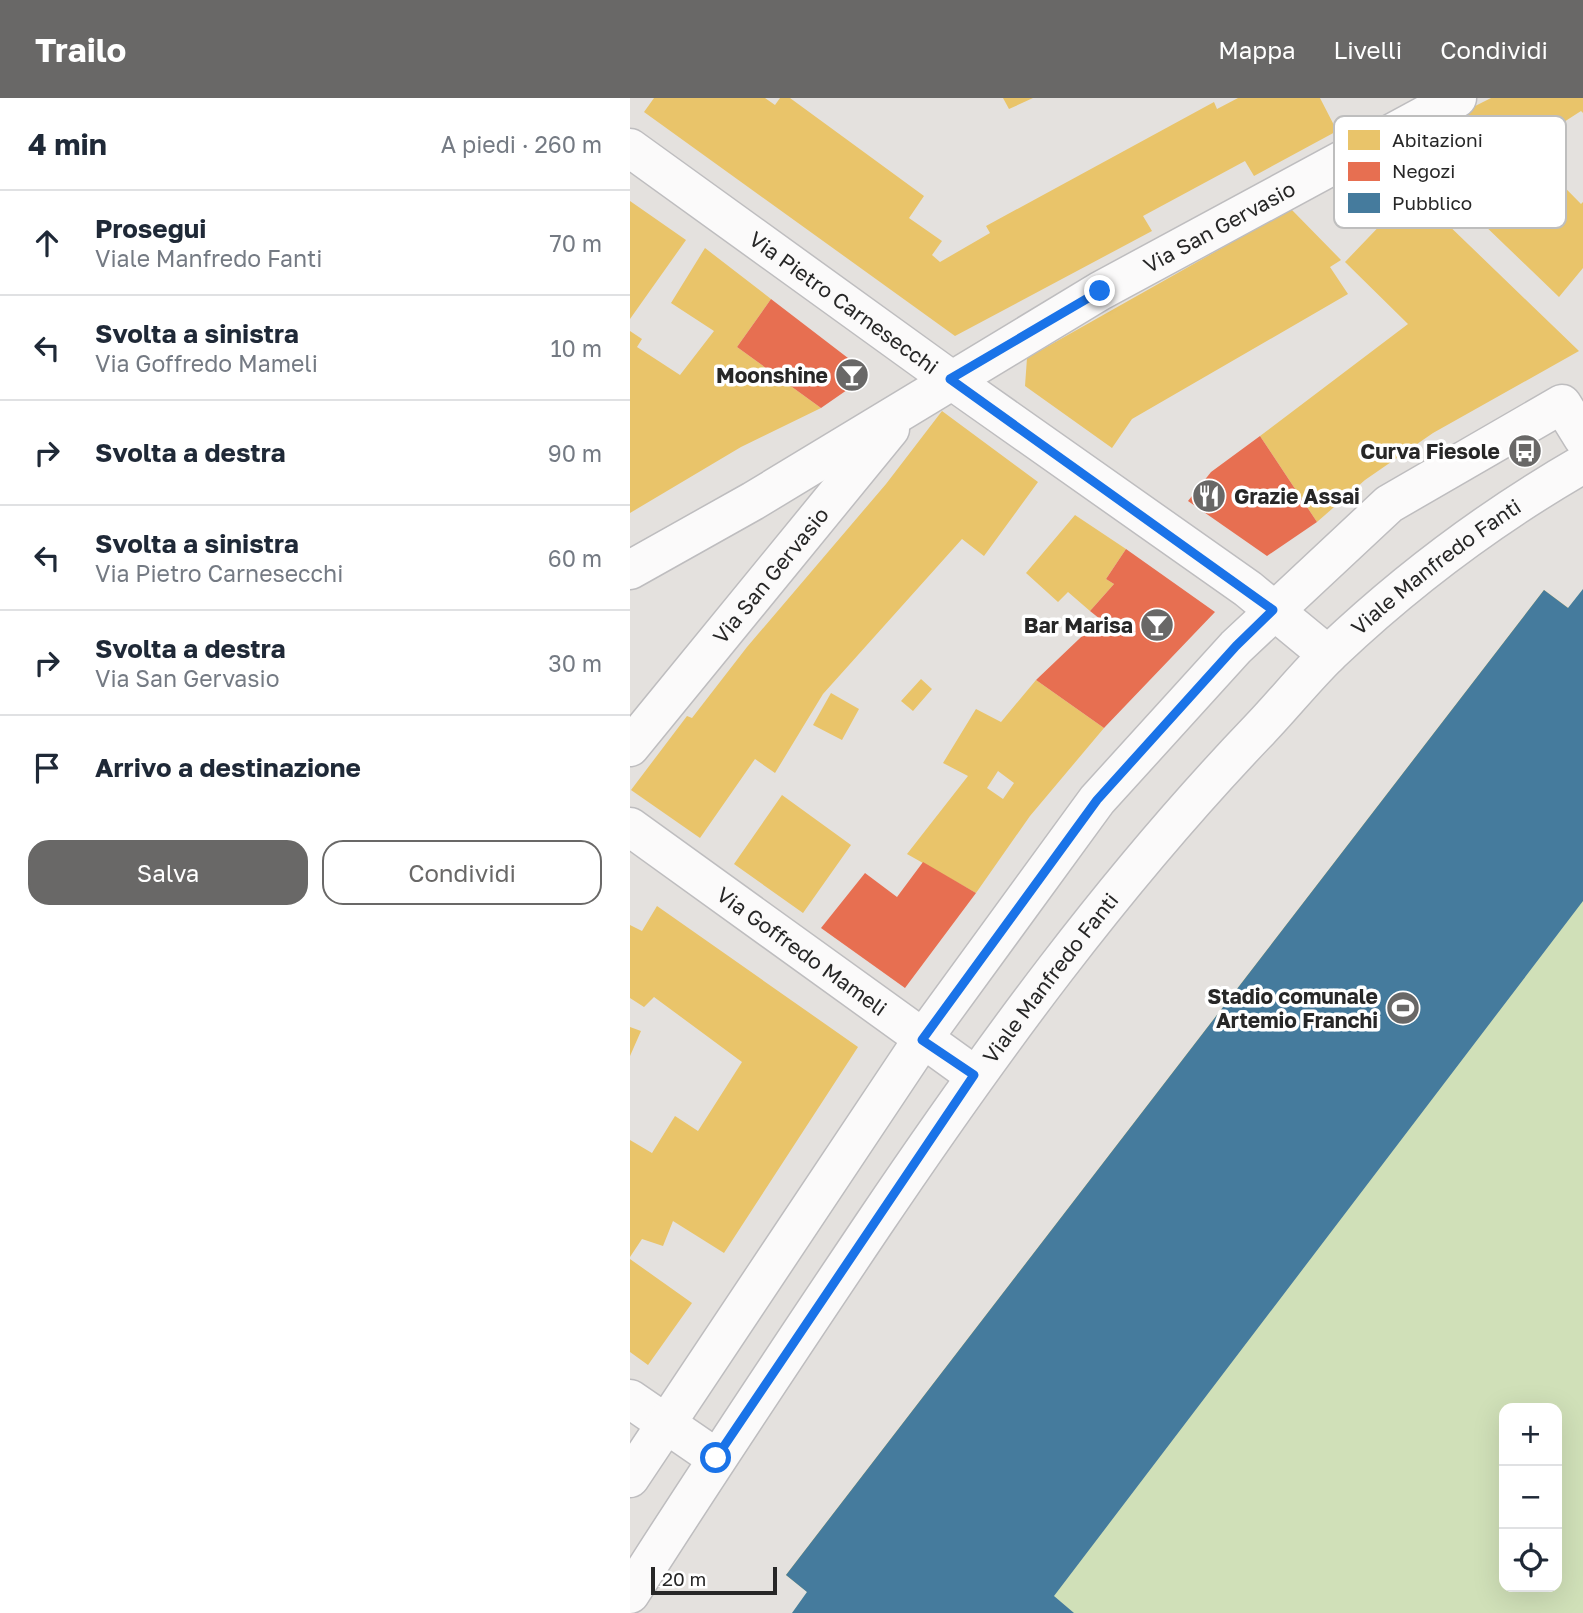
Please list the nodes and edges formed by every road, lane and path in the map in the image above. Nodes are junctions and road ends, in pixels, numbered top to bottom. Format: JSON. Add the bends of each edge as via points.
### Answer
{"nodes":[{"id":1,"x":1457,"y":98,"type":"edge"},
{"id":2,"x":1424,"y":116,"type":"edge"},
{"id":3,"x":630,"y":148,"type":"edge"},
{"id":4,"x":1334,"y":164,"type":"edge"},
{"id":5,"x":950,"y":379,"type":"junction"},
{"id":6,"x":911,"y":403,"type":"junction"},
{"id":7,"x":1583,"y":438,"type":"edge"},
{"id":8,"x":1583,"y":464,"type":"edge"},
{"id":9,"x":630,"y":570,"type":"edge"},
{"id":10,"x":1273,"y":610,"type":"junction"},
{"id":11,"x":1328,"y":655,"type":"junction"},
{"id":12,"x":630,"y":747,"type":"edge"},
{"id":13,"x":630,"y":827,"type":"edge"},
{"id":14,"x":922,"y":1040,"type":"junction"},
{"id":15,"x":974,"y":1075,"type":"junction"},
{"id":16,"x":630,"y":1399,"type":"edge"},
{"id":17,"x":665,"y":1424,"type":"junction"},
{"id":18,"x":716,"y":1458,"type":"junction"},
{"id":19,"x":630,"y":1478,"type":"edge"},
{"id":20,"x":630,"y":1594,"type":"edge"}],
"edges":[{"from":1,"to":2,"type":"street","name":"Via San Gervasio"},
{"from":3,"to":5,"type":"street","name":"Via Pietro Carnesecchi"},
{"from":4,"to":5,"type":"street","name":"Via San Gervasio","via":[[1100,291]]},
{"from":5,"to":6,"type":"street","name":"Via San Gervasio"},
{"from":5,"to":10,"type":"street","name":"Via Pietro Carnesecchi"},
{"from":6,"to":9,"type":"street","name":"Via San Gervasio","via":[[753,501]]},
{"from":6,"to":12,"type":"street","name":"Via San Gervasio"},
{"from":7,"to":10,"type":"street","via":[[1562,404],[1389,504]]},
{"from":8,"to":11,"type":"street","name":"Viale Manfredo Fanti","via":[[1434,562]]},
{"from":10,"to":11,"type":"street","name":"Via Pietro Carnesecchi"},
{"from":10,"to":14,"type":"street","via":[[1097,800]]},
{"from":11,"to":15,"type":"street","name":"Viale Manfredo Fanti","via":[[1121,883]]},
{"from":13,"to":14,"type":"street","name":"Via Goffredo Mameli"},
{"from":14,"to":15,"type":"street","name":"Via Goffredo Mameli"},
{"from":14,"to":17,"type":"street"},
{"from":15,"to":18,"type":"street","name":"Viale Manfredo Fanti"},
{"from":16,"to":17,"type":"street"},
{"from":17,"to":18,"type":"street"},
{"from":17,"to":19,"type":"street"},
{"from":18,"to":20,"type":"street","name":"Viale Manfredo Fanti"}]}
